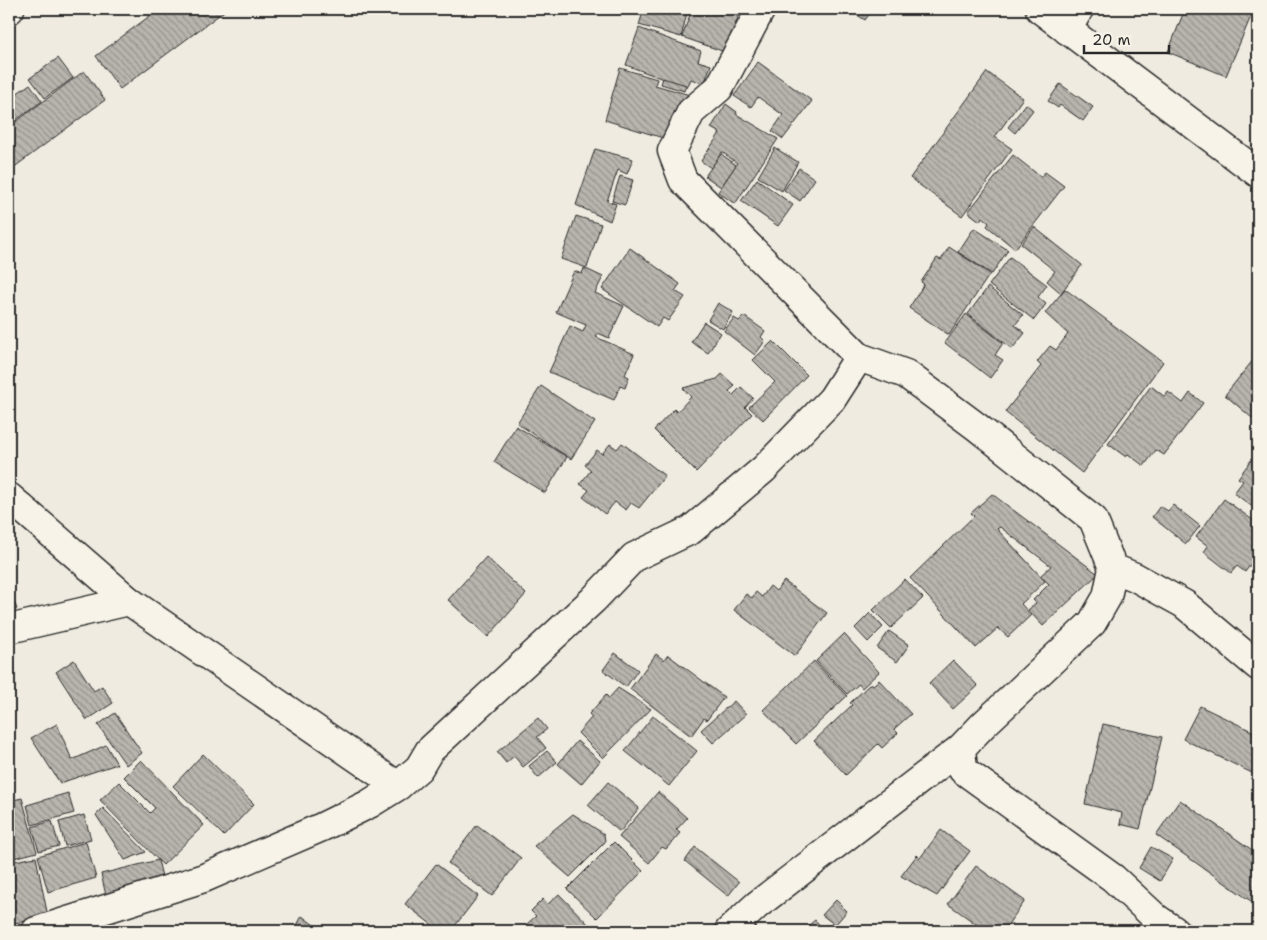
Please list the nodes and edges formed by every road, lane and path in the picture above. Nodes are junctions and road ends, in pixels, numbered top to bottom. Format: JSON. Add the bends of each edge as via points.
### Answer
{"nodes":[{"id":1,"x":760,"y":9,"type":"edge"},
{"id":2,"x":1040,"y":9,"type":"edge"},
{"id":3,"x":1073,"y":20,"type":"edge"},
{"id":4,"x":1258,"y":173,"type":"edge"},
{"id":5,"x":859,"y":357,"type":"junction"},
{"id":6,"x":9,"y":497,"type":"edge"},
{"id":7,"x":1113,"y":568,"type":"junction"},
{"id":8,"x":129,"y":601,"type":"junction"},
{"id":9,"x":9,"y":629,"type":"edge"},
{"id":10,"x":1258,"y":666,"type":"edge"},
{"id":11,"x":961,"y":748,"type":"junction"},
{"id":12,"x":398,"y":786,"type":"junction"},
{"id":13,"x":36,"y":931,"type":"edge"},
{"id":14,"x":729,"y":931,"type":"edge"},
{"id":15,"x":1175,"y":931,"type":"edge"}],
"edges":[{"from":1,"to":5,"type":"street","via":[[719,88],[691,112],[672,151],[683,180]]},
{"from":2,"to":3,"type":"street"},
{"from":3,"to":4,"type":"street"},
{"from":5,"to":7,"type":"street","via":[[906,374],[1093,519]]},
{"from":5,"to":12,"type":"street","via":[[832,399],[764,470],[691,530],[634,557],[593,600],[428,751],[419,768]]},
{"from":6,"to":8,"type":"street"},
{"from":7,"to":10,"type":"street","via":[[1184,604]]},
{"from":7,"to":11,"type":"street","via":[[1107,597],[1092,623]]},
{"from":8,"to":9,"type":"street"},
{"from":8,"to":12,"type":"street"},
{"from":11,"to":14,"type":"street"},
{"from":11,"to":15,"type":"street","via":[[963,770],[1113,878]]},
{"from":12,"to":13,"type":"street","via":[[322,827],[204,878]]}]}
